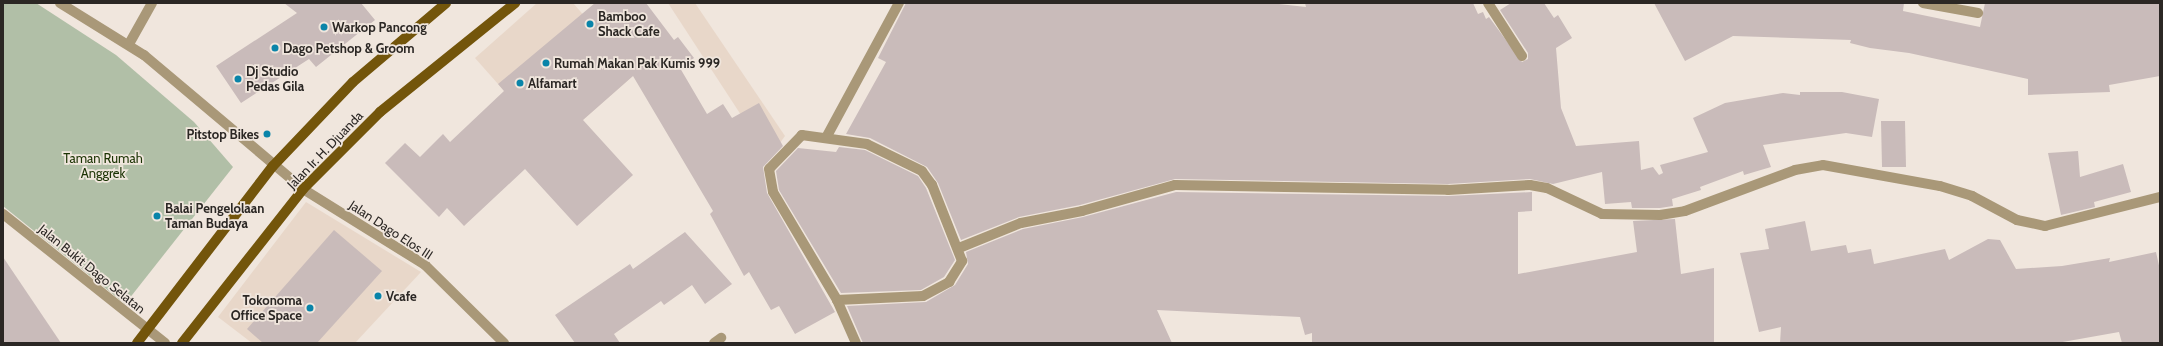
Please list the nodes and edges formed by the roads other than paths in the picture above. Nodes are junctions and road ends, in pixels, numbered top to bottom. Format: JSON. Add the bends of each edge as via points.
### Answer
{"nodes":[{"id":1,"x":60,"y":3,"type":"edge"},
{"id":2,"x":152,"y":3,"type":"edge"},
{"id":3,"x":446,"y":3,"type":"edge"},
{"id":4,"x":515,"y":3,"type":"edge"},
{"id":5,"x":899,"y":3,"type":"edge"},
{"id":6,"x":1488,"y":3,"type":"edge"},
{"id":7,"x":1923,"y":3,"type":"edge"},
{"id":8,"x":1978,"y":13,"type":"dead end"},
{"id":9,"x":129,"y":44,"type":"junction"},
{"id":10,"x":1522,"y":56,"type":"dead end"},
{"id":11,"x":827,"y":136,"type":"junction"},
{"id":12,"x":273,"y":166,"type":"junction"},
{"id":13,"x":303,"y":190,"type":"junction"},
{"id":14,"x":2160,"y":197,"type":"edge"},
{"id":15,"x":3,"y":214,"type":"edge"},
{"id":16,"x":959,"y":248,"type":"junction"},
{"id":17,"x":837,"y":300,"type":"junction"},
{"id":18,"x":147,"y":330,"type":"junction"},
{"id":19,"x":137,"y":343,"type":"edge"},
{"id":20,"x":165,"y":343,"type":"edge"},
{"id":21,"x":182,"y":343,"type":"edge"},
{"id":22,"x":504,"y":343,"type":"edge"},
{"id":23,"x":856,"y":343,"type":"edge"}],
"edges":[{"from":1,"to":9,"type":"street","name":"Jalan Dago Elos III"},
{"from":2,"to":9,"type":"street"},
{"from":3,"to":12,"type":"main road","name":"Jalan Ir. H. Djuanda","via":[[358,77]]},
{"from":4,"to":13,"type":"main road","name":"Jalan Ir. H. Djuanda","via":[[380,112]]},
{"from":5,"to":11,"type":"street"},
{"from":6,"to":10,"type":"street"},
{"from":7,"to":8,"type":"street"},
{"from":9,"to":12,"type":"street","name":"Jalan Dago Elos III"},
{"from":11,"to":16,"type":"street","via":[[867,144],[922,171]]},
{"from":11,"to":17,"type":"street","via":[[802,135],[769,169],[773,192]]},
{"from":12,"to":13,"type":"street","name":"Jalan Dago Elos III"},
{"from":12,"to":18,"type":"main road","name":"Jalan Ir. H. Djuanda"},
{"from":13,"to":21,"type":"main road","name":"Jalan Ir. H. Djuanda"},
{"from":13,"to":22,"type":"street","name":"Jalan Dago Elos III","via":[[425,265]]},
{"from":14,"to":16,"type":"street","via":[[2045,226],[2016,220],[1972,196],[1940,186],[1822,166],[1765,179],[1720,199],[1660,215],[1602,214],[1547,188],[1530,185],[1448,190],[1175,185],[1082,211],[1021,223]]},
{"from":15,"to":18,"type":"street","name":"Jalan Bukit Dago Selatan"},
{"from":16,"to":17,"type":"street","via":[[962,261],[949,282],[923,296]]},
{"from":17,"to":23,"type":"street"},
{"from":18,"to":19,"type":"main road","name":"Jalan Ir. H. Djuanda"},
{"from":18,"to":20,"type":"street","name":"Jalan Bukit Dago Selatan"}]}
